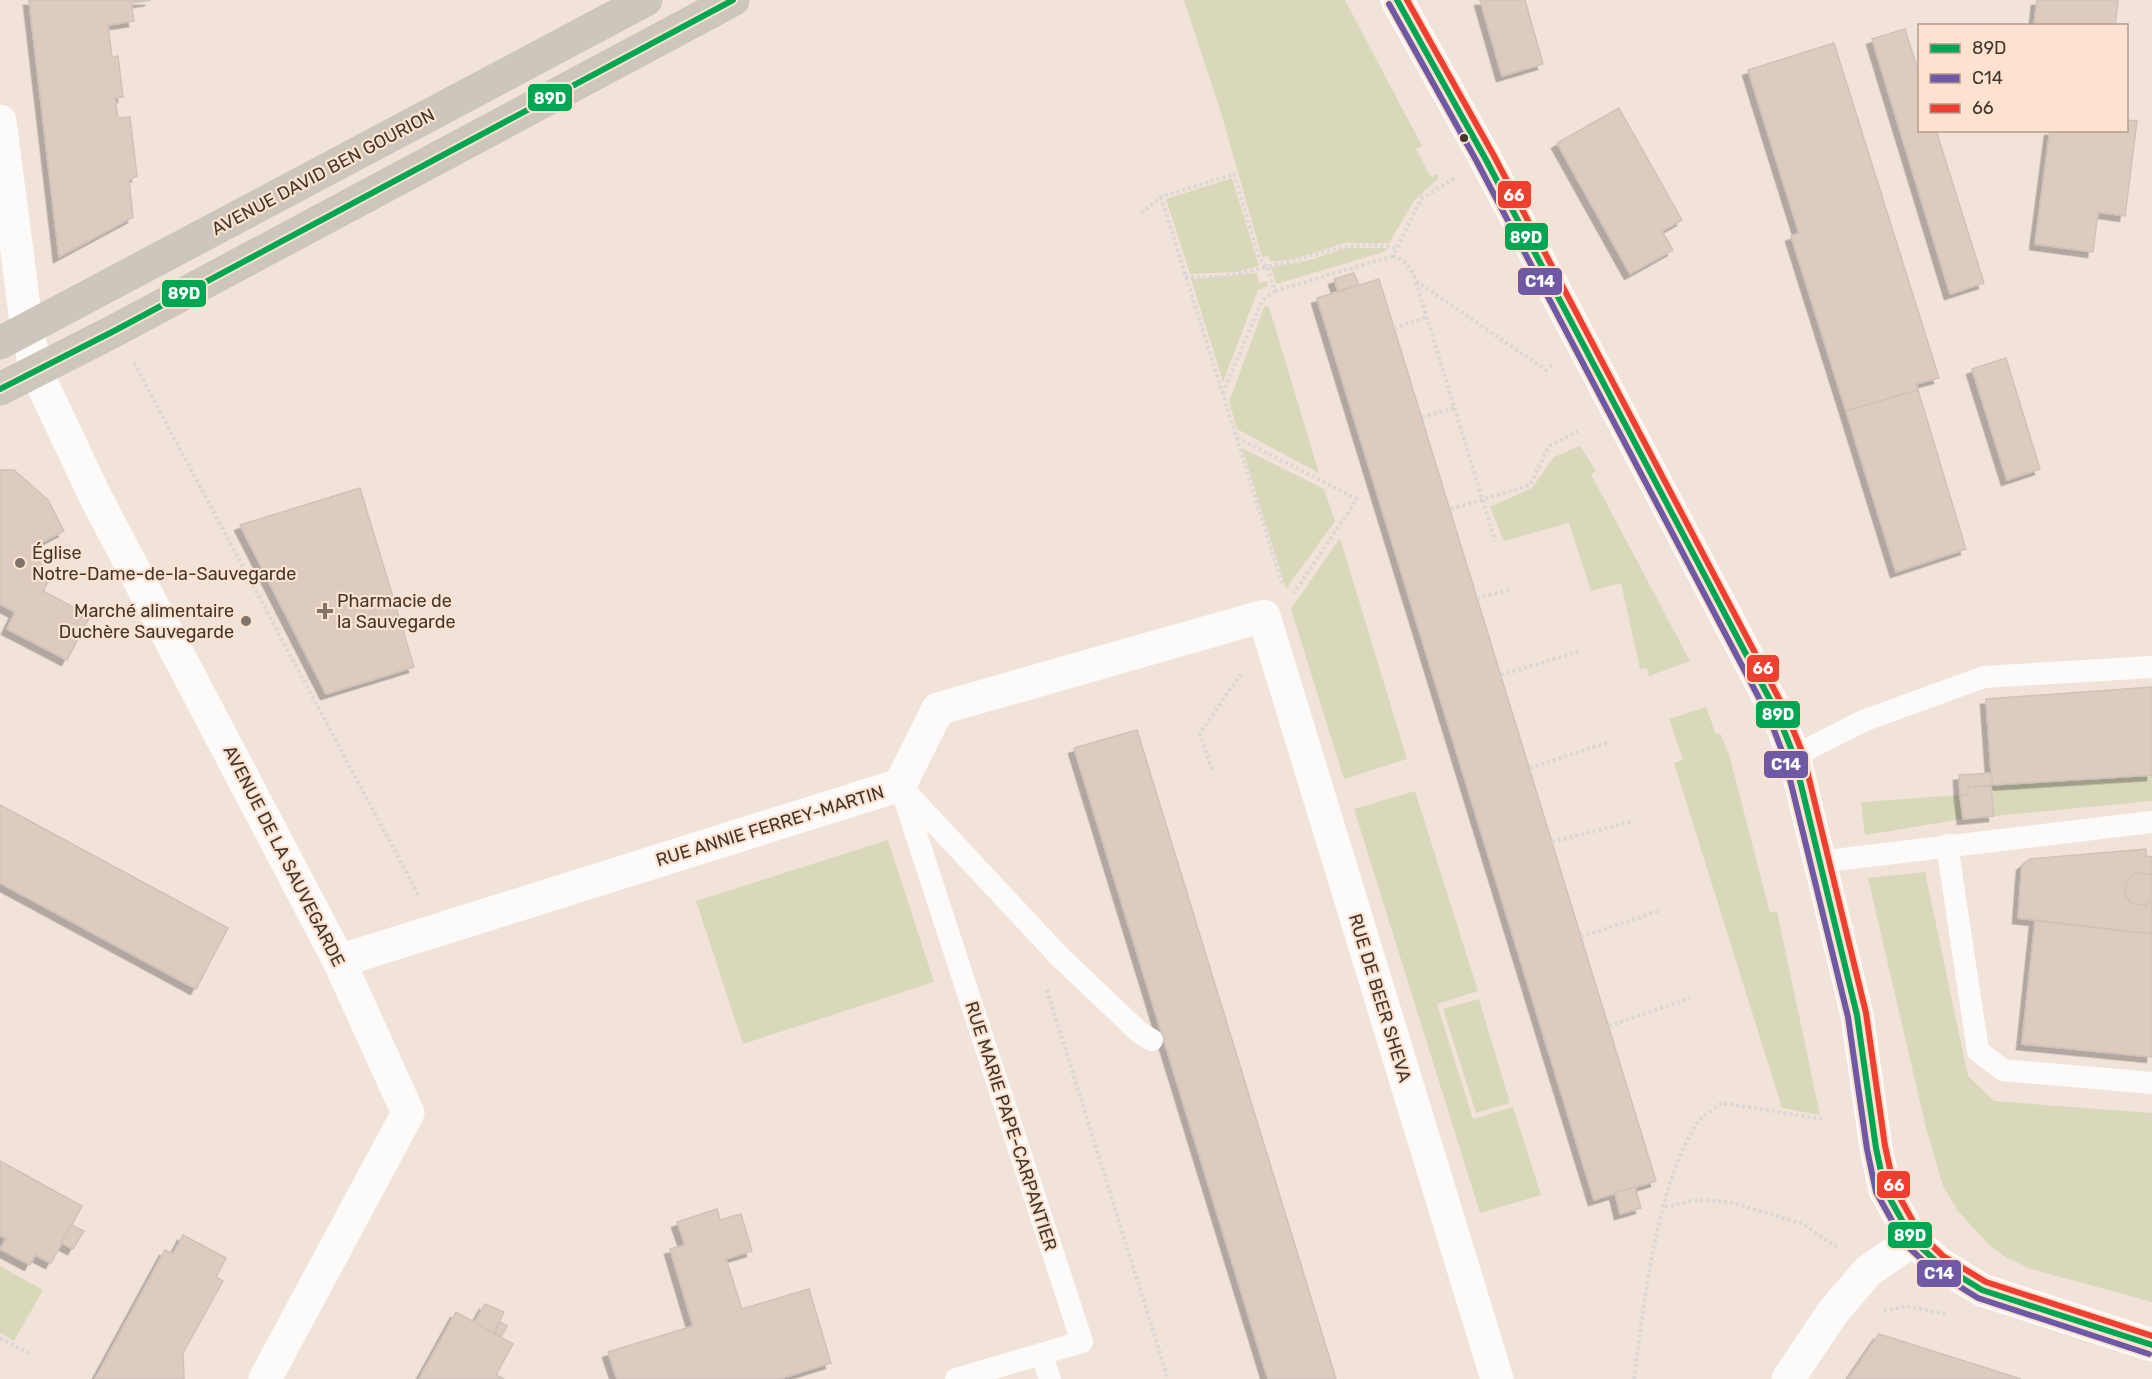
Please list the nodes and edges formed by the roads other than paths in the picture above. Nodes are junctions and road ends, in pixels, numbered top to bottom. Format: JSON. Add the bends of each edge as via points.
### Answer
{"nodes":[{"id":1,"x":646,"y":0,"type":"edge"},
{"id":2,"x":733,"y":0,"type":"edge"},
{"id":3,"x":1397,"y":0,"type":"edge"},
{"id":4,"x":0,"y":122,"type":"edge"},
{"id":5,"x":14,"y":336,"type":"edge"},
{"id":6,"x":36,"y":371,"type":"junction"},
{"id":7,"x":0,"y":389,"type":"edge"},
{"id":8,"x":1274,"y":604,"type":"joint"},
{"id":9,"x":2152,"y":667,"type":"edge"},
{"id":10,"x":1794,"y":756,"type":"junction"},
{"id":11,"x":900,"y":785,"type":"junction"},
{"id":12,"x":2152,"y":822,"type":"edge"},
{"id":13,"x":1947,"y":844,"type":"junction"},
{"id":14,"x":1818,"y":862,"type":"junction"},
{"id":15,"x":339,"y":961,"type":"junction"},
{"id":16,"x":1152,"y":1040,"type":"dead end"},
{"id":17,"x":2152,"y":1083,"type":"edge"},
{"id":18,"x":1913,"y":1240,"type":"junction"},
{"id":19,"x":2152,"y":1345,"type":"edge"},
{"id":20,"x":1041,"y":1354,"type":"junction"},
{"id":21,"x":265,"y":1379,"type":"edge"},
{"id":22,"x":956,"y":1379,"type":"edge"},
{"id":23,"x":1050,"y":1379,"type":"edge"},
{"id":24,"x":1497,"y":1379,"type":"edge"},
{"id":25,"x":1788,"y":1379,"type":"edge"}],
"edges":[{"from":1,"to":5,"type":"main road","name":"AVENUE DAVID BEN GOURION"},
{"from":2,"to":6,"type":"main road"},
{"from":3,"to":10,"type":"street","via":[[1485,158],[1777,712]]},
{"from":4,"to":5,"type":"street","name":"AVENUE DE LA SAUVEGARDE"},
{"from":5,"to":6,"type":"street","name":"AVENUE DE LA SAUVEGARDE"},
{"from":6,"to":7,"type":"main road"},
{"from":6,"to":15,"type":"street","name":"AVENUE DE LA SAUVEGARDE","via":[[96,498]]},
{"from":8,"to":11,"type":"street","name":"RUE ANNIE FERREY-MARTIN","via":[[938,709]]},
{"from":8,"to":24,"type":"street","name":"RUE DE BEER SHEVA"},
{"from":9,"to":10,"type":"lane","via":[[1984,677],[1863,721]]},
{"from":10,"to":14,"type":"street"},
{"from":11,"to":15,"type":"street","name":"RUE ANNIE FERREY-MARTIN"},
{"from":11,"to":16,"type":"lane","via":[[1059,956]]},
{"from":11,"to":20,"type":"lane","name":"RUE MARIE PAPE-CARPANTIER","via":[[1082,1342]]},
{"from":12,"to":13,"type":"lane"},
{"from":13,"to":14,"type":"lane"},
{"from":13,"to":17,"type":"lane","via":[[1978,1051],[2003,1070]]},
{"from":14,"to":18,"type":"street","via":[[1857,1015],[1885,1190]]},
{"from":15,"to":21,"type":"street","name":"AVENUE DE LA SAUVEGARDE","via":[[408,1113]]},
{"from":18,"to":19,"type":"street","via":[[1938,1263],[1982,1290]]},
{"from":18,"to":25,"type":"street","via":[[1869,1271],[1833,1312]]},
{"from":20,"to":22,"type":"lane","name":"RUE MARIE PAPE-CARPANTIER"},
{"from":20,"to":23,"type":"lane"}]}
